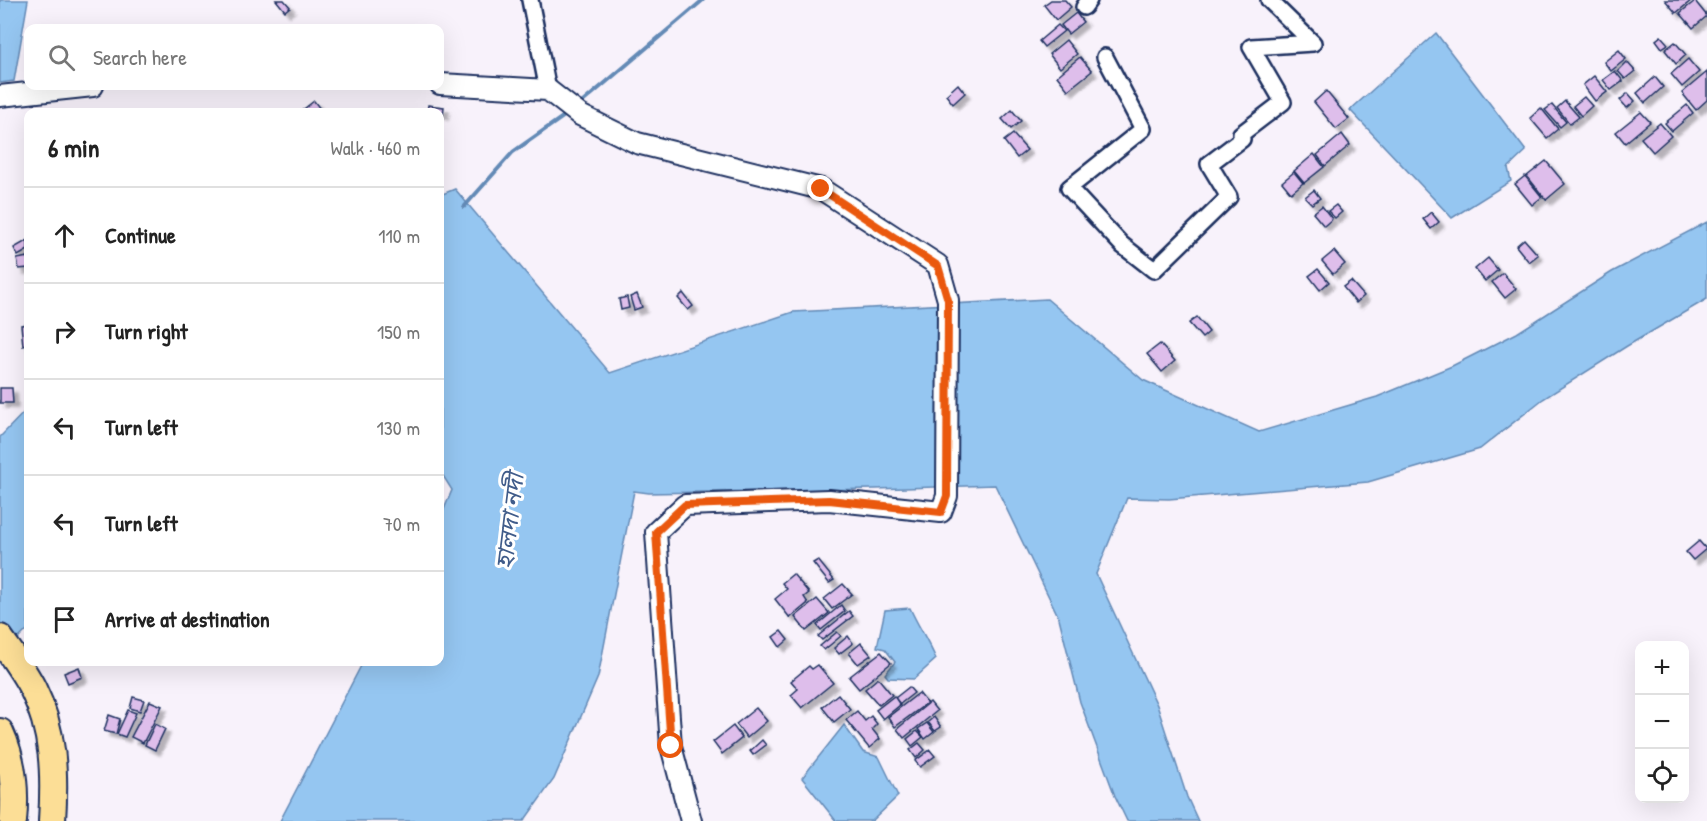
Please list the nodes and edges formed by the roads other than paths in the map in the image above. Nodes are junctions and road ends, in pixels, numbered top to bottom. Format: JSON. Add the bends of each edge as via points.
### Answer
{"nodes":[{"id":1,"x":530,"y":0,"type":"edge"},
{"id":2,"x":1269,"y":0,"type":"edge"},
{"id":3,"x":1105,"y":57,"type":"dead end"},
{"id":4,"x":444,"y":84,"type":"edge"},
{"id":5,"x":56,"y":90,"type":"edge"},
{"id":6,"x":554,"y":95,"type":"junction"},
{"id":7,"x":0,"y":96,"type":"edge"},
{"id":8,"x":0,"y":638,"type":"edge"},
{"id":9,"x":2,"y":735,"type":"edge"},
{"id":10,"x":13,"y":821,"type":"edge"},
{"id":11,"x":52,"y":821,"type":"edge"},
{"id":12,"x":691,"y":821,"type":"edge"}],
"edges":[{"from":1,"to":6,"type":"street"},
{"from":2,"to":3,"type":"street","via":[[1313,43],[1251,47],[1283,102],[1209,164],[1229,197],[1154,270],[1122,245],[1069,188],[1143,129]]},
{"from":4,"to":6,"type":"street"},
{"from":5,"to":7,"type":"street"},
{"from":6,"to":12,"type":"street","via":[[580,115],[636,143],[821,189],[938,266],[948,300],[947,496],[941,512],[829,500],[685,505],[656,532],[671,746]]},
{"from":8,"to":11,"type":"highway","via":[[32,686],[47,725],[55,784]]},
{"from":9,"to":10,"type":"highway","via":[[13,776]]}]}
